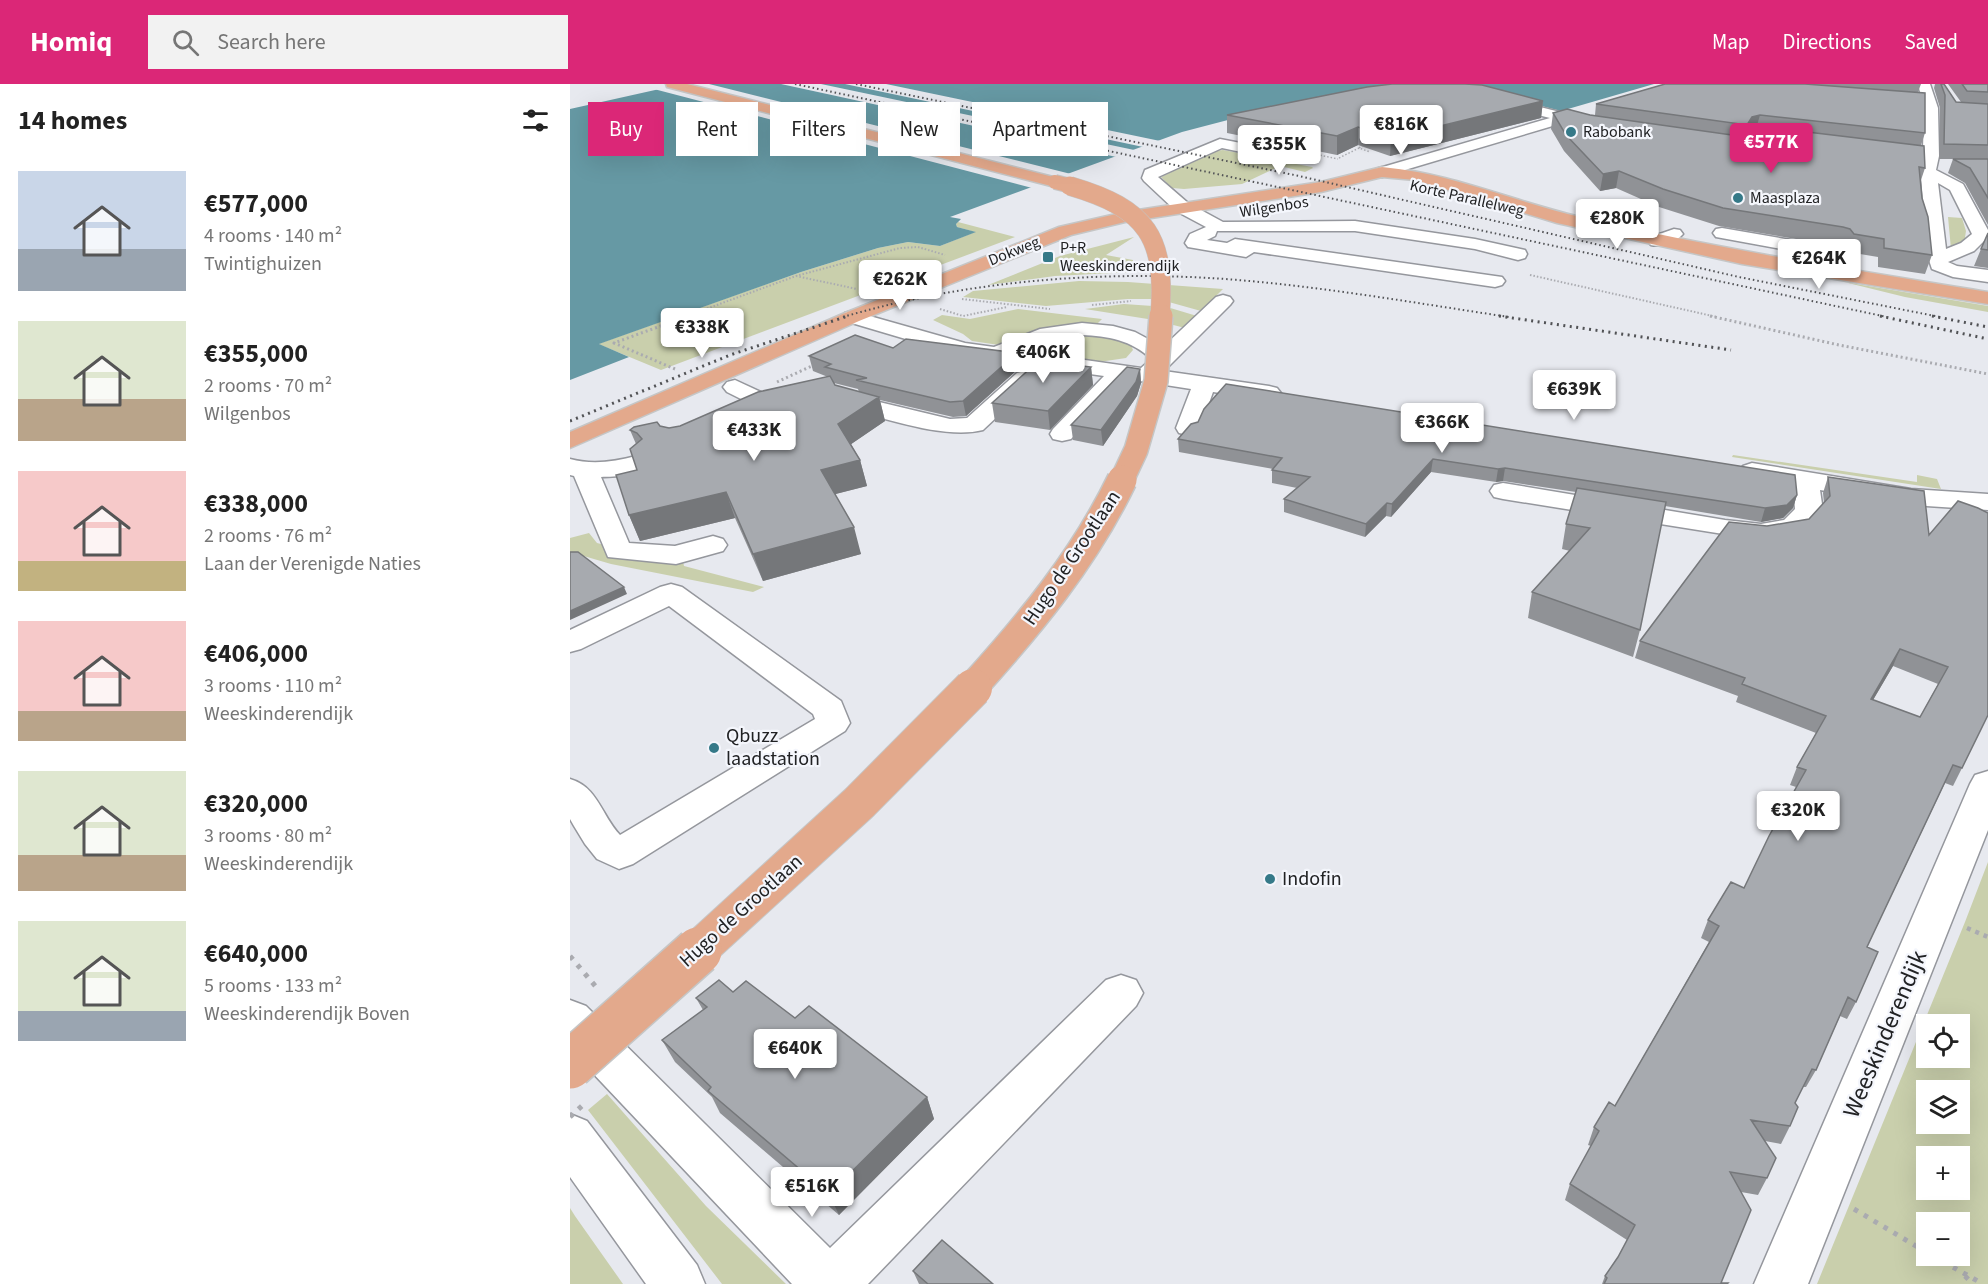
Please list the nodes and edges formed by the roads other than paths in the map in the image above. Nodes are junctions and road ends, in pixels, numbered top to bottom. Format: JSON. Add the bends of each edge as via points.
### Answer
{"nodes":[{"id":1,"x":672,"y":84,"type":"edge"},
{"id":2,"x":1924,"y":84,"type":"edge"},
{"id":3,"x":1492,"y":99,"type":"edge"},
{"id":4,"x":1769,"y":113,"type":"edge"},
{"id":5,"x":1568,"y":120,"type":"junction"},
{"id":6,"x":1611,"y":128,"type":"edge"},
{"id":7,"x":1914,"y":129,"type":"edge"},
{"id":8,"x":1930,"y":130,"type":"junction"},
{"id":9,"x":1759,"y":140,"type":"edge"},
{"id":10,"x":1246,"y":148,"type":"edge"},
{"id":11,"x":1869,"y":149,"type":"edge"},
{"id":12,"x":1929,"y":164,"type":"junction"},
{"id":13,"x":1954,"y":166,"type":"edge"},
{"id":14,"x":1416,"y":175,"type":"junction"},
{"id":15,"x":1388,"y":176,"type":"junction"},
{"id":16,"x":1182,"y":207,"type":"junction"},
{"id":17,"x":1584,"y":224,"type":"junction"},
{"id":18,"x":1209,"y":225,"type":"junction"},
{"id":19,"x":1722,"y":233,"type":"edge"},
{"id":20,"x":1518,"y":254,"type":"dead end"},
{"id":21,"x":1937,"y":256,"type":"junction"},
{"id":22,"x":1300,"y":259,"type":"dead end"},
{"id":23,"x":1829,"y":267,"type":"junction"},
{"id":24,"x":1988,"y":276,"type":"edge"},
{"id":25,"x":1495,"y":281,"type":"dead end"},
{"id":26,"x":1988,"y":298,"type":"edge"},
{"id":27,"x":1223,"y":301,"type":"dead end"},
{"id":28,"x":852,"y":316,"type":"junction"},
{"id":29,"x":875,"y":324,"type":"junction"},
{"id":30,"x":996,"y":353,"type":"junction"},
{"id":31,"x":1163,"y":359,"type":"junction"},
{"id":32,"x":1053,"y":363,"type":"junction"},
{"id":33,"x":1121,"y":372,"type":"junction"},
{"id":34,"x":1145,"y":376,"type":"junction"},
{"id":35,"x":1204,"y":384,"type":"junction"},
{"id":36,"x":735,"y":387,"type":"junction"},
{"id":37,"x":1288,"y":397,"type":"edge"},
{"id":38,"x":850,"y":402,"type":"edge"},
{"id":39,"x":725,"y":421,"type":"edge"},
{"id":40,"x":1188,"y":428,"type":"edge"},
{"id":41,"x":1062,"y":434,"type":"dead end"},
{"id":42,"x":975,"y":440,"type":"dead end"},
{"id":43,"x":570,"y":441,"type":"edge"},
{"id":44,"x":636,"y":464,"type":"edge"},
{"id":45,"x":575,"y":467,"type":"edge"},
{"id":46,"x":1734,"y":469,"type":"edge"},
{"id":47,"x":1805,"y":480,"type":"junction"},
{"id":48,"x":1503,"y":492,"type":"dead end"},
{"id":49,"x":1988,"y":502,"type":"edge"},
{"id":50,"x":713,"y":545,"type":"dead end"},
{"id":51,"x":570,"y":642,"type":"edge"},
{"id":52,"x":1988,"y":784,"type":"edge"},
{"id":53,"x":570,"y":792,"type":"edge"},
{"id":54,"x":1121,"y":993,"type":"dead end"},
{"id":55,"x":584,"y":1004,"type":"edge"},
{"id":56,"x":570,"y":1065,"type":"edge"},
{"id":57,"x":570,"y":1137,"type":"edge"},
{"id":58,"x":678,"y":1284,"type":"edge"},
{"id":59,"x":830,"y":1284,"type":"edge"},
{"id":60,"x":1781,"y":1284,"type":"edge"}],
"edges":[{"from":1,"to":56,"type":"main road","name":"Hugo de Grootlaan","bridge":true,"via":[[1079,188],[1118,205],[1154,235],[1160,258],[1163,341],[1157,386],[1123,481],[1056,590],[1014,643],[935,729],[813,847]]},
{"from":2,"to":8,"type":"street"},
{"from":3,"to":5,"type":"street"},
{"from":4,"to":9,"type":"street","via":[[1760,115],[1751,126],[1760,128]]},
{"from":5,"to":6,"type":"street"},
{"from":5,"to":14,"type":"street","name":"Wilgenbos","via":[[1536,136]]},
{"from":5,"to":15,"type":"street","name":"Wilgenbos","via":[[1412,165]]},
{"from":7,"to":8,"type":"street"},
{"from":8,"to":12,"type":"street"},
{"from":10,"to":16,"type":"street","via":[[1220,143],[1151,173],[1150,178]]},
{"from":11,"to":12,"type":"street","via":[[1902,153]]},
{"from":12,"to":13,"type":"street"},
{"from":12,"to":21,"type":"street"},
{"from":12,"to":21,"type":"street","via":[[1957,187],[1981,234],[1977,241],[1952,255]]},
{"from":14,"to":15,"type":"main road","name":"Wilgenbos"},
{"from":14,"to":17,"type":"main road","name":"Korte Parallelweg"},
{"from":15,"to":16,"type":"main road","name":"Wilgenbos"},
{"from":15,"to":17,"type":"main road","name":"Korte Parallelweg","via":[[1417,188]]},
{"from":15,"to":18,"type":"main road","name":"Wilgenbos","via":[[1354,194]]},
{"from":16,"to":18,"type":"street"},
{"from":16,"to":28,"type":"main road","name":"Dokweg","via":[[1065,231]]},
{"from":17,"to":23,"type":"main road","name":"Korte Parallelweg"},
{"from":18,"to":20,"type":"street","via":[[1355,226]]},
{"from":18,"to":22,"type":"street","via":[[1194,243]]},
{"from":18,"to":25,"type":"street","via":[[1221,242]]},
{"from":18,"to":29,"type":"main road","name":"Dokweg","via":[[1105,232],[1053,245]]},
{"from":19,"to":23,"type":"street","via":[[1837,255]]},
{"from":21,"to":24,"type":"street","via":[[1944,268]]},
{"from":23,"to":26,"type":"main road","name":"Korte Parallelweg"},
{"from":27,"to":31,"type":"street"},
{"from":28,"to":29,"type":"street"},
{"from":28,"to":43,"type":"main road","name":"Dokweg"},
{"from":29,"to":30,"type":"street","via":[[937,342]]},
{"from":29,"to":36,"type":"main road","name":"Dokweg"},
{"from":30,"to":31,"type":"street","via":[[1051,332],[1083,330],[1128,336],[1155,349]]},
{"from":30,"to":32,"type":"street"},
{"from":31,"to":34,"type":"street"},
{"from":32,"to":33,"type":"street"},
{"from":32,"to":38,"type":"street","via":[[974,425],[950,426]]},
{"from":32,"to":42,"type":"street","via":[[990,430]]},
{"from":33,"to":34,"type":"street"},
{"from":33,"to":41,"type":"street"},
{"from":34,"to":35,"type":"street"},
{"from":35,"to":37,"type":"street"},
{"from":35,"to":40,"type":"street"},
{"from":36,"to":39,"type":"street","via":[[768,404]]},
{"from":36,"to":45,"type":"main road","name":"Dokweg"},
{"from":44,"to":45,"type":"street"},
{"from":45,"to":50,"type":"street","via":[[618,552],[676,555]]},
{"from":46,"to":47,"type":"street"},
{"from":47,"to":48,"type":"street","via":[[1809,511],[1792,527],[1761,531]]},
{"from":47,"to":49,"type":"street","via":[[1911,497]]},
{"from":51,"to":53,"type":"street","via":[[671,593],[829,709],[833,723],[619,854],[608,850]]},
{"from":52,"to":60,"type":"street","name":"Weeskinderendijk"},
{"from":54,"to":59,"type":"street"},
{"from":55,"to":59,"type":"street","via":[[747,1201]]},
{"from":57,"to":58,"type":"street"}]}
